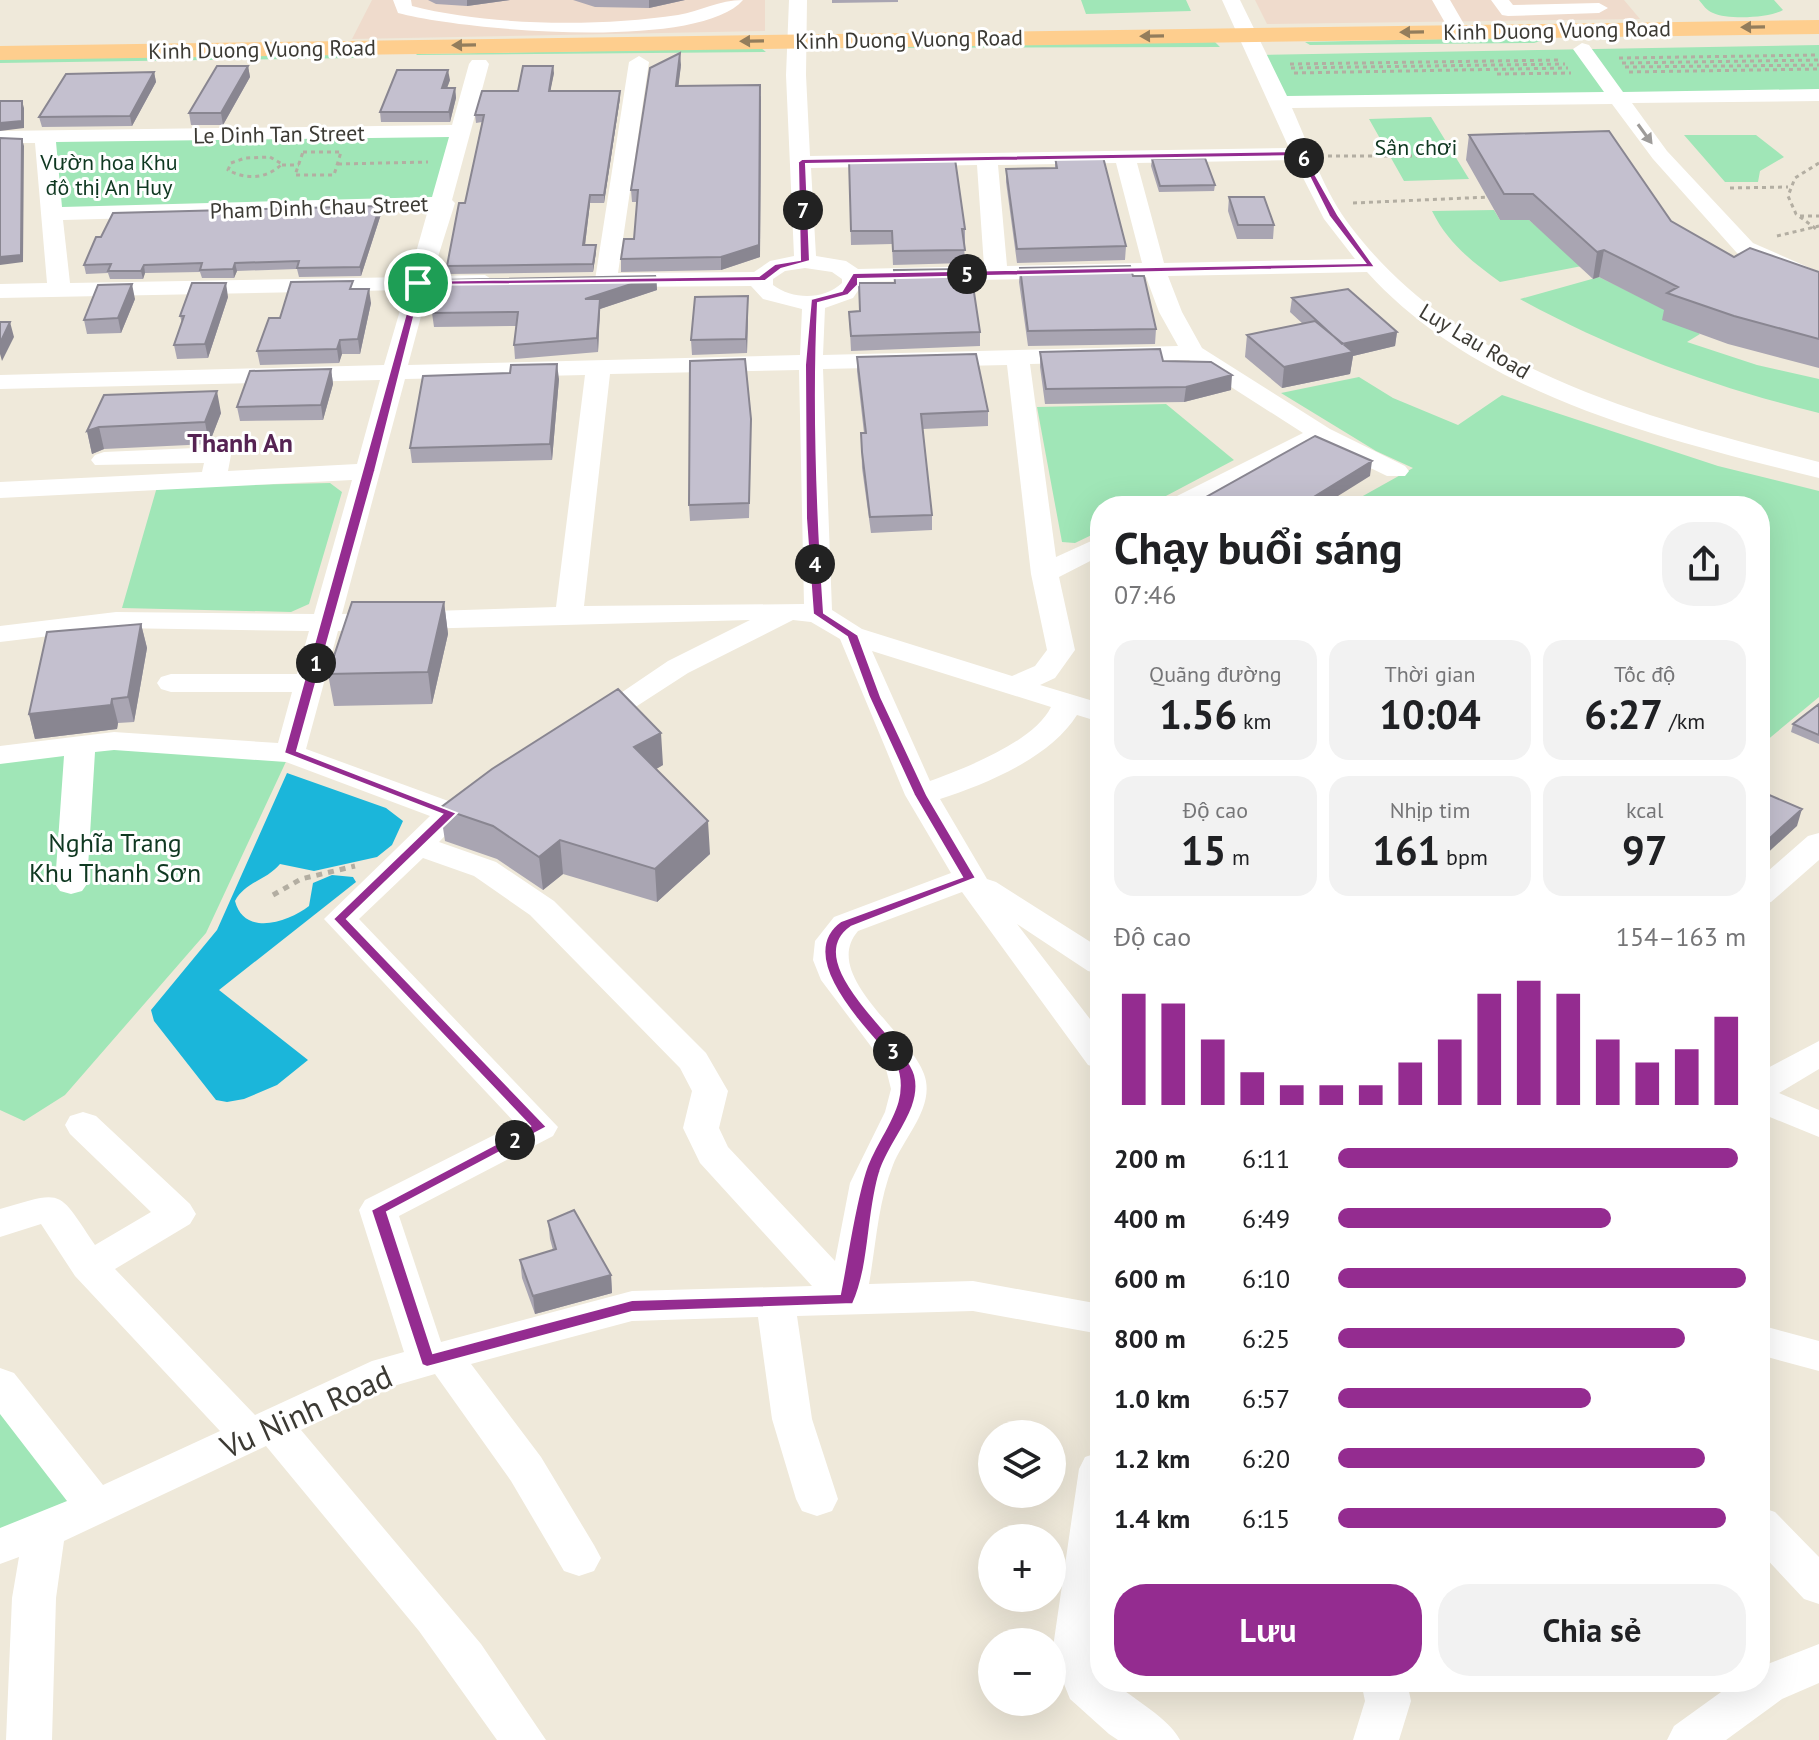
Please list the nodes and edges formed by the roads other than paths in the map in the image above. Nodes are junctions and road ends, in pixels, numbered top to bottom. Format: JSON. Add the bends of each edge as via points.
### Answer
{"nodes":[{"id":1,"x":402,"y":0,"type":"edge"},
{"id":2,"x":734,"y":0,"type":"edge"},
{"id":3,"x":798,"y":0,"type":"edge"},
{"id":4,"x":1231,"y":0,"type":"edge"},
{"id":5,"x":1441,"y":0,"type":"edge"},
{"id":6,"x":1500,"y":0,"type":"edge"},
{"id":7,"x":1808,"y":0,"type":"edge"},
{"id":8,"x":1599,"y":8,"type":"dead end"},
{"id":9,"x":1670,"y":9,"type":"dead end"},
{"id":10,"x":1819,"y":11,"type":"edge"},
{"id":11,"x":467,"y":22,"type":"junction"},
{"id":12,"x":622,"y":24,"type":"junction"},
{"id":13,"x":1819,"y":27,"type":"edge"},
{"id":14,"x":1459,"y":31,"type":"junction"},
{"id":15,"x":524,"y":34,"type":"junction"},
{"id":16,"x":1252,"y":45,"type":"junction"},
{"id":17,"x":798,"y":50,"type":"junction"},
{"id":18,"x":0,"y":53,"type":"edge"},
{"id":19,"x":393,"y":56,"type":"junction"},
{"id":20,"x":1703,"y":56,"type":"junction"},
{"id":21,"x":1815,"y":59,"type":"edge"},
{"id":22,"x":1576,"y":60,"type":"junction"},
{"id":23,"x":639,"y":62,"type":"junction"},
{"id":24,"x":479,"y":64,"type":"junction"},
{"id":25,"x":0,"y":71,"type":"edge"},
{"id":26,"x":1816,"y":86,"type":"edge"},
{"id":27,"x":1617,"y":97,"type":"junction"},
{"id":28,"x":1280,"y":102,"type":"junction"},
{"id":29,"x":462,"y":131,"type":"junction"},
{"id":30,"x":0,"y":137,"type":"edge"},
{"id":31,"x":45,"y":137,"type":"junction"},
{"id":32,"x":1312,"y":155,"type":"junction"},
{"id":33,"x":1125,"y":158,"type":"junction"},
{"id":34,"x":987,"y":161,"type":"junction"},
{"id":35,"x":802,"y":162,"type":"junction"},
{"id":36,"x":444,"y":203,"type":"junction"},
{"id":37,"x":51,"y":214,"type":"junction"},
{"id":38,"x":805,"y":261,"type":"junction"},
{"id":39,"x":1372,"y":265,"type":"junction"},
{"id":40,"x":1155,"y":270,"type":"junction"},
{"id":41,"x":996,"y":273,"type":"junction"},
{"id":42,"x":853,"y":276,"type":"junction"},
{"id":43,"x":762,"y":279,"type":"junction"},
{"id":44,"x":606,"y":280,"type":"junction"},
{"id":45,"x":1819,"y":280,"type":"edge"},
{"id":46,"x":577,"y":281,"type":"edge"},
{"id":47,"x":503,"y":282,"type":"edge"},
{"id":48,"x":418,"y":283,"type":"junction"},
{"id":49,"x":59,"y":289,"type":"junction"},
{"id":50,"x":0,"y":291,"type":"edge"},
{"id":51,"x":814,"y":301,"type":"junction"},
{"id":52,"x":1194,"y":353,"type":"junction"},
{"id":53,"x":1018,"y":360,"type":"junction"},
{"id":54,"x":810,"y":365,"type":"junction"},
{"id":55,"x":598,"y":370,"type":"junction"},
{"id":56,"x":394,"y":374,"type":"junction"},
{"id":57,"x":0,"y":382,"type":"edge"},
{"id":58,"x":1321,"y":434,"type":"junction"},
{"id":59,"x":104,"y":460,"type":"dead end"},
{"id":60,"x":1819,"y":470,"type":"edge"},
{"id":61,"x":370,"y":471,"type":"junction"},
{"id":62,"x":1396,"y":471,"type":"dead end"},
{"id":63,"x":214,"y":478,"type":"junction"},
{"id":64,"x":0,"y":490,"type":"edge"},
{"id":65,"x":1198,"y":496,"type":"edge"},
{"id":66,"x":1090,"y":550,"type":"edge"},
{"id":67,"x":1045,"y":574,"type":"junction"},
{"id":68,"x":788,"y":611,"type":"junction"},
{"id":69,"x":818,"y":614,"type":"junction"},
{"id":70,"x":569,"y":615,"type":"junction"},
{"id":71,"x":327,"y":623,"type":"junction"},
{"id":72,"x":0,"y":634,"type":"edge"},
{"id":73,"x":852,"y":635,"type":"junction"},
{"id":74,"x":171,"y":683,"type":"dead end"},
{"id":75,"x":310,"y":683,"type":"junction"},
{"id":76,"x":1010,"y":687,"type":"junction"},
{"id":77,"x":1068,"y":703,"type":"junction"},
{"id":78,"x":1090,"y":710,"type":"edge"},
{"id":79,"x":571,"y":735,"type":"edge"},
{"id":80,"x":80,"y":745,"type":"junction"},
{"id":81,"x":290,"y":753,"type":"junction"},
{"id":82,"x":0,"y":755,"type":"edge"},
{"id":83,"x":478,"y":795,"type":"edge"},
{"id":84,"x":920,"y":795,"type":"junction"},
{"id":85,"x":451,"y":813,"type":"junction"},
{"id":86,"x":1819,"y":843,"type":"edge"},
{"id":87,"x":412,"y":850,"type":"junction"},
{"id":88,"x":969,"y":878,"type":"junction"},
{"id":89,"x":71,"y":884,"type":"dead end"},
{"id":90,"x":1770,"y":886,"type":"edge"},
{"id":91,"x":1090,"y":957,"type":"edge"},
{"id":92,"x":1090,"y":1043,"type":"edge"},
{"id":93,"x":1819,"y":1053,"type":"edge"},
{"id":94,"x":1770,"y":1082,"type":"edge"},
{"id":95,"x":1770,"y":1103,"type":"edge"},
{"id":96,"x":1819,"y":1124,"type":"edge"},
{"id":97,"x":83,"y":1125,"type":"dead end"},
{"id":98,"x":0,"y":1223,"type":"edge"},
{"id":99,"x":89,"y":1266,"type":"junction"},
{"id":100,"x":847,"y":1299,"type":"junction"},
{"id":101,"x":775,"y":1302,"type":"junction"},
{"id":102,"x":1090,"y":1317,"type":"edge"},
{"id":103,"x":1770,"y":1343,"type":"edge"},
{"id":104,"x":1819,"y":1356,"type":"edge"},
{"id":105,"x":436,"y":1359,"type":"junction"},
{"id":106,"x":0,"y":1384,"type":"edge"},
{"id":107,"x":261,"y":1430,"type":"junction"},
{"id":108,"x":817,"y":1499,"type":"dead end"},
{"id":109,"x":96,"y":1507,"type":"junction"},
{"id":110,"x":44,"y":1531,"type":"junction"},
{"id":111,"x":1770,"y":1534,"type":"edge"},
{"id":112,"x":1090,"y":1536,"type":"edge"},
{"id":113,"x":0,"y":1546,"type":"edge"},
{"id":114,"x":579,"y":1558,"type":"dead end"},
{"id":115,"x":1814,"y":1577,"type":"edge"},
{"id":116,"x":1819,"y":1663,"type":"edge"},
{"id":117,"x":1770,"y":1683,"type":"edge"},
{"id":118,"x":1090,"y":1689,"type":"edge"},
{"id":119,"x":1094,"y":1692,"type":"edge"},
{"id":120,"x":1386,"y":1692,"type":"edge"},
{"id":121,"x":1756,"y":1692,"type":"edge"},
{"id":122,"x":29,"y":1740,"type":"edge"},
{"id":123,"x":523,"y":1740,"type":"edge"},
{"id":124,"x":1157,"y":1740,"type":"edge"},
{"id":125,"x":1376,"y":1740,"type":"edge"},
{"id":126,"x":1690,"y":1740,"type":"edge"}],
"edges":[{"from":1,"to":11,"type":"street","via":[[404,9],[423,17]]},
{"from":2,"to":12,"type":"street","via":[[711,16]]},
{"from":3,"to":17,"type":"street"},
{"from":4,"to":16,"type":"street","name":"Luy Lau Road"},
{"from":5,"to":14,"type":"street"},
{"from":6,"to":8,"type":"street","via":[[1508,11]]},
{"from":7,"to":10,"type":"main road"},
{"from":9,"to":20,"type":"main road"},
{"from":11,"to":12,"type":"street","via":[[553,8]]},
{"from":11,"to":15,"type":"street"},
{"from":12,"to":15,"type":"street"},
{"from":13,"to":20,"type":"main road","name":"Kinh Duong Vuong Road","one_way":true},
{"from":14,"to":16,"type":"main road","name":"Kinh Duong Vuong Road","one_way":true},
{"from":14,"to":20,"type":"main road","name":"Kinh Duong Vuong Road"},
{"from":17,"to":15,"type":"main road","name":"Kinh Duong Vuong Road","one_way":true},
{"from":15,"to":19,"type":"main road","name":"Kinh Duong Vuong Road","one_way":true},
{"from":16,"to":17,"type":"main road","name":"Kinh Duong Vuong Road"},
{"from":16,"to":22,"type":"main road","name":"Kinh Duong Vuong Road"},
{"from":16,"to":28,"type":"street","name":"Luy Lau Road"},
{"from":17,"to":23,"type":"main road","name":"Kinh Duong Vuong Road"},
{"from":17,"to":35,"type":"street"},
{"from":18,"to":19,"type":"main road","name":"Kinh Duong Vuong Road"},
{"from":19,"to":24,"type":"main road","name":"Kinh Duong Vuong Road"},
{"from":19,"to":25,"type":"main road","name":"Kinh Duong Vuong Road"},
{"from":20,"to":21,"type":"main road","name":"Kinh Duong Vuong Road"},
{"from":20,"to":22,"type":"main road","name":"Kinh Duong Vuong Road"},
{"from":22,"to":27,"type":"street"},
{"from":23,"to":24,"type":"main road","name":"Kinh Duong Vuong Road"},
{"from":23,"to":44,"type":"street"},
{"from":24,"to":29,"type":"street"},
{"from":26,"to":27,"type":"street"},
{"from":27,"to":28,"type":"street"},
{"from":27,"to":45,"type":"street","one_way":true,"via":[[1660,155],[1745,248]]},
{"from":28,"to":32,"type":"street","name":"Luy Lau Road"},
{"from":29,"to":31,"type":"street","name":"Le Dinh Tan Street"},
{"from":29,"to":36,"type":"street"},
{"from":30,"to":31,"type":"street","name":"Le Dinh Tan Street"},
{"from":31,"to":37,"type":"street"},
{"from":32,"to":33,"type":"street"},
{"from":32,"to":39,"type":"street","name":"Luy Lau Road","via":[[1334,216]]},
{"from":33,"to":34,"type":"street"},
{"from":33,"to":40,"type":"street"},
{"from":34,"to":35,"type":"street"},
{"from":34,"to":41,"type":"street"},
{"from":35,"to":38,"type":"street"},
{"from":36,"to":37,"type":"street","name":"Pham Dinh Chau Street"},
{"from":36,"to":48,"type":"street"},
{"from":37,"to":49,"type":"street"},
{"from":38,"to":42,"type":"street","via":[[834,265]]},
{"from":38,"to":43,"type":"street","via":[[778,266]]},
{"from":39,"to":40,"type":"street"},
{"from":39,"to":60,"type":"street","name":"Luy Lau Road","via":[[1417,309],[1545,383],[1683,433]]},
{"from":40,"to":41,"type":"street"},
{"from":40,"to":52,"type":"street","via":[[1183,339]]},
{"from":41,"to":42,"type":"street"},
{"from":42,"to":51,"type":"street","via":[[845,293]]},
{"from":43,"to":44,"type":"street"},
{"from":43,"to":51,"type":"street","via":[[762,287],[773,295]]},
{"from":44,"to":46,"type":"street"},
{"from":47,"to":48,"type":"street"},
{"from":48,"to":49,"type":"street"},
{"from":48,"to":56,"type":"street"},
{"from":49,"to":50,"type":"street"},
{"from":51,"to":54,"type":"street"},
{"from":52,"to":53,"type":"street"},
{"from":52,"to":58,"type":"street"},
{"from":53,"to":54,"type":"street"},
{"from":53,"to":67,"type":"street"},
{"from":54,"to":55,"type":"street"},
{"from":54,"to":69,"type":"street"},
{"from":55,"to":56,"type":"street"},
{"from":55,"to":70,"type":"street"},
{"from":56,"to":57,"type":"street"},
{"from":56,"to":61,"type":"street"},
{"from":58,"to":62,"type":"street"},
{"from":58,"to":65,"type":"street"},
{"from":59,"to":63,"type":"street","via":[[218,455]]},
{"from":61,"to":63,"type":"street"},
{"from":61,"to":71,"type":"street"},
{"from":63,"to":64,"type":"street"},
{"from":66,"to":67,"type":"street"},
{"from":67,"to":76,"type":"street","via":[[1061,650],[1045,672]]},
{"from":68,"to":69,"type":"street"},
{"from":68,"to":70,"type":"street"},
{"from":68,"to":79,"type":"street","via":[[678,667]]},
{"from":69,"to":73,"type":"street"},
{"from":70,"to":71,"type":"street"},
{"from":71,"to":72,"type":"street","via":[[116,620]]},
{"from":71,"to":75,"type":"street"},
{"from":73,"to":76,"type":"street"},
{"from":73,"to":84,"type":"street"},
{"from":74,"to":75,"type":"street"},
{"from":75,"to":81,"type":"street"},
{"from":76,"to":77,"type":"street"},
{"from":77,"to":78,"type":"street"},
{"from":77,"to":84,"type":"street","via":[[1064,717],[1016,752],[958,783]]},
{"from":80,"to":81,"type":"street","via":[[114,741]]},
{"from":80,"to":82,"type":"street"},
{"from":80,"to":89,"type":"street"},
{"from":81,"to":85,"type":"street"},
{"from":83,"to":85,"type":"street"},
{"from":84,"to":88,"type":"street"},
{"from":85,"to":87,"type":"street"},
{"from":86,"to":90,"type":"street"},
{"from":87,"to":100,"type":"street","via":[[485,869],[542,908],[694,1061],[710,1091],[701,1128],[713,1154]]},
{"from":87,"to":105,"type":"street","via":[[340,919],[540,1127],[378,1210]]},
{"from":88,"to":91,"type":"street"},
{"from":88,"to":92,"type":"street"},
{"from":88,"to":100,"type":"street","via":[[846,924],[836,931],[832,944],[835,975],[844,992],[902,1062],[909,1078],[904,1108],[873,1170]]},
{"from":93,"to":94,"type":"street"},
{"from":95,"to":96,"type":"street"},
{"from":97,"to":99,"type":"street","via":[[177,1214]]},
{"from":98,"to":99,"type":"street","via":[[50,1208]]},
{"from":99,"to":107,"type":"street"},
{"from":100,"to":101,"type":"street","name":"Vu Ninh Road"},
{"from":100,"to":102,"type":"street","name":"Vu Ninh Road","via":[[973,1296]]},
{"from":101,"to":105,"type":"street","name":"Vu Ninh Road","via":[[632,1306]]},
{"from":101,"to":108,"type":"street","via":[[792,1419]]},
{"from":103,"to":104,"type":"street"},
{"from":105,"to":107,"type":"street","name":"Vu Ninh Road","via":[[386,1372]]},
{"from":105,"to":114,"type":"street","via":[[526,1469]]},
{"from":106,"to":109,"type":"street"},
{"from":107,"to":109,"type":"street","name":"Vu Ninh Road"},
{"from":107,"to":123,"type":"street","via":[[337,1506],[456,1643]]},
{"from":109,"to":110,"type":"street","name":"Vu Ninh Road"},
{"from":110,"to":113,"type":"street","name":"Vu Ninh Road"},
{"from":110,"to":122,"type":"street","via":[[34,1598]]},
{"from":111,"to":115,"type":"street"},
{"from":112,"to":118,"type":"street","via":[[1073,1651]]},
{"from":116,"to":117,"type":"street"},
{"from":119,"to":124,"type":"street"},
{"from":120,"to":125,"type":"street"},
{"from":121,"to":126,"type":"street"}]}
